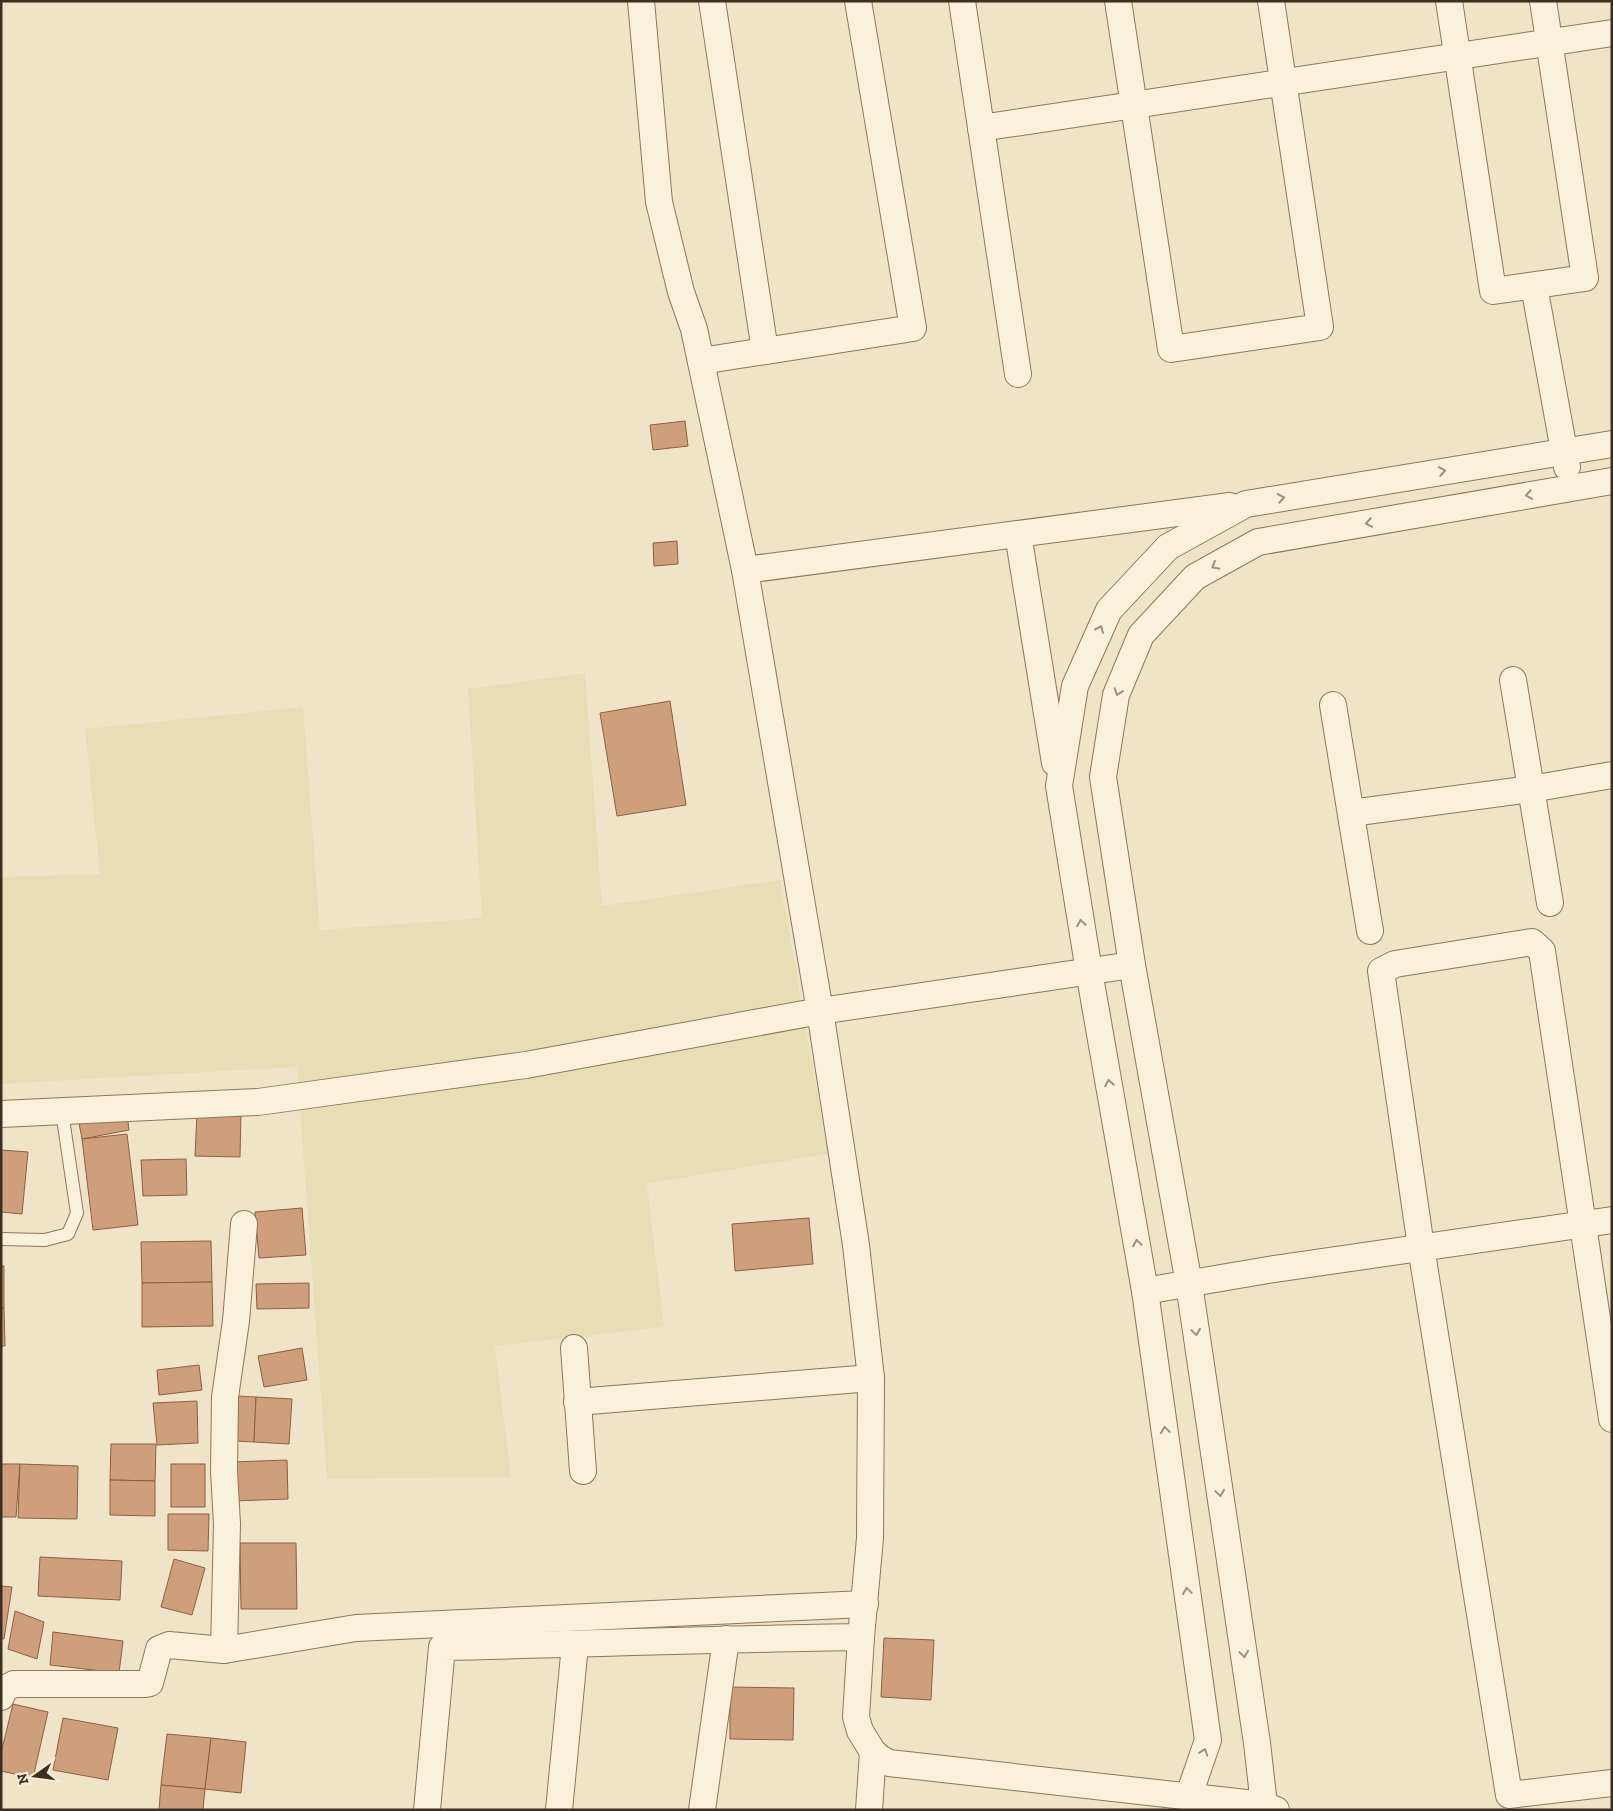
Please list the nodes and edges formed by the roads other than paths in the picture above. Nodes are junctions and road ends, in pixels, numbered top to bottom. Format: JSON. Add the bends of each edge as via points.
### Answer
{"nodes":[{"id":1,"x":641,"y":1,"type":"edge"},
{"id":2,"x":712,"y":1,"type":"edge"},
{"id":3,"x":858,"y":1,"type":"edge"},
{"id":4,"x":962,"y":1,"type":"edge"},
{"id":5,"x":1118,"y":1,"type":"edge"},
{"id":6,"x":1271,"y":1,"type":"edge"},
{"id":7,"x":1449,"y":1,"type":"edge"},
{"id":8,"x":1543,"y":1,"type":"edge"},
{"id":9,"x":1612,"y":33,"type":"edge"},
{"id":10,"x":1549,"y":43,"type":"junction"},
{"id":11,"x":1458,"y":56,"type":"junction"},
{"id":12,"x":1283,"y":82,"type":"junction"},
{"id":13,"x":1134,"y":105,"type":"junction"},
{"id":14,"x":981,"y":128,"type":"junction"},
{"id":15,"x":1534,"y":286,"type":"junction"},
{"id":16,"x":765,"y":351,"type":"junction"},
{"id":17,"x":701,"y":361,"type":"junction"},
{"id":18,"x":1018,"y":374,"type":"dead end"},
{"id":19,"x":1612,"y":444,"type":"edge"},
{"id":20,"x":1564,"y":450,"type":"junction"},
{"id":21,"x":1612,"y":481,"type":"edge"},
{"id":22,"x":1570,"y":488,"type":"junction"},
{"id":23,"x":1246,"y":504,"type":"junction"},
{"id":24,"x":1018,"y":534,"type":"junction"},
{"id":25,"x":745,"y":570,"type":"junction"},
{"id":26,"x":1513,"y":680,"type":"dead end"},
{"id":27,"x":1333,"y":705,"type":"dead end"},
{"id":28,"x":1612,"y":775,"type":"edge"},
{"id":29,"x":1059,"y":786,"type":"junction"},
{"id":30,"x":1531,"y":789,"type":"junction"},
{"id":31,"x":1351,"y":813,"type":"junction"},
{"id":32,"x":1550,"y":903,"type":"dead end"},
{"id":33,"x":1370,"y":931,"type":"dead end"},
{"id":34,"x":1132,"y":964,"type":"junction"},
{"id":35,"x":1089,"y":971,"type":"junction"},
{"id":36,"x":820,"y":1011,"type":"junction"},
{"id":37,"x":62,"y":1112,"type":"junction"},
{"id":38,"x":1,"y":1114,"type":"edge"},
{"id":39,"x":1612,"y":1220,"type":"edge"},
{"id":40,"x":244,"y":1224,"type":"dead end"},
{"id":41,"x":1583,"y":1224,"type":"junction"},
{"id":42,"x":1,"y":1240,"type":"edge"},
{"id":43,"x":1421,"y":1247,"type":"junction"},
{"id":44,"x":1189,"y":1284,"type":"junction"},
{"id":45,"x":1145,"y":1292,"type":"junction"},
{"id":46,"x":574,"y":1348,"type":"dead end"},
{"id":47,"x":871,"y":1378,"type":"junction"},
{"id":48,"x":578,"y":1402,"type":"junction"},
{"id":49,"x":1612,"y":1419,"type":"edge"},
{"id":50,"x":583,"y":1471,"type":"dead end"},
{"id":51,"x":865,"y":1604,"type":"junction"},
{"id":52,"x":861,"y":1637,"type":"junction"},
{"id":53,"x":726,"y":1639,"type":"junction"},
{"id":54,"x":575,"y":1645,"type":"junction"},
{"id":55,"x":224,"y":1650,"type":"junction"},
{"id":56,"x":1,"y":1697,"type":"edge"},
{"id":57,"x":873,"y":1752,"type":"junction"},
{"id":58,"x":1612,"y":1783,"type":"edge"},
{"id":59,"x":1188,"y":1798,"type":"junction"},
{"id":60,"x":1270,"y":1808,"type":"edge"},
{"id":61,"x":427,"y":1810,"type":"edge"},
{"id":62,"x":559,"y":1810,"type":"edge"},
{"id":63,"x":702,"y":1810,"type":"edge"},
{"id":64,"x":869,"y":1810,"type":"edge"}],
"edges":[{"from":1,"to":17,"type":"street","via":[[659,202]]},
{"from":2,"to":16,"type":"street"},
{"from":3,"to":16,"type":"street","via":[[913,328]]},
{"from":4,"to":14,"type":"street"},
{"from":5,"to":13,"type":"street"},
{"from":6,"to":12,"type":"street"},
{"from":7,"to":11,"type":"street"},
{"from":8,"to":10,"type":"street"},
{"from":9,"to":10,"type":"street"},
{"from":10,"to":11,"type":"street"},
{"from":10,"to":15,"type":"street","via":[[1584,278]]},
{"from":11,"to":12,"type":"street"},
{"from":11,"to":15,"type":"street","via":[[1493,291]]},
{"from":12,"to":13,"type":"street"},
{"from":12,"to":13,"type":"street","via":[[1320,326],[1283,332],[1171,349]]},
{"from":13,"to":14,"type":"street"},
{"from":14,"to":18,"type":"street"},
{"from":15,"to":20,"type":"street"},
{"from":16,"to":17,"type":"street"},
{"from":17,"to":25,"type":"street"},
{"from":19,"to":20,"type":"street"},
{"from":20,"to":22,"type":"street"},
{"from":23,"to":20,"type":"street","one_way":true},
{"from":21,"to":22,"type":"street"},
{"from":22,"to":34,"type":"street","one_way":true,"via":[[1258,542],[1195,577],[1141,635],[1116,695],[1103,778]]},
{"from":23,"to":24,"type":"street"},
{"from":29,"to":23,"type":"street","one_way":true,"via":[[1075,686],[1109,610],[1168,547]]},
{"from":24,"to":25,"type":"street"},
{"from":24,"to":29,"type":"street"},
{"from":25,"to":36,"type":"street"},
{"from":26,"to":30,"type":"street"},
{"from":27,"to":31,"type":"street"},
{"from":28,"to":30,"type":"street"},
{"from":35,"to":29,"type":"street","one_way":true},
{"from":30,"to":31,"type":"street"},
{"from":30,"to":32,"type":"street"},
{"from":31,"to":33,"type":"street"},
{"from":34,"to":35,"type":"street"},
{"from":34,"to":44,"type":"street"},
{"from":35,"to":36,"type":"street"},
{"from":45,"to":35,"type":"street","one_way":true},
{"from":36,"to":37,"type":"street","via":[[526,1065],[258,1102]]},
{"from":36,"to":47,"type":"street","via":[[856,1245]]},
{"from":37,"to":38,"type":"street"},
{"from":37,"to":42,"type":"lane","via":[[77,1213],[68,1234],[45,1240]]},
{"from":39,"to":41,"type":"street"},
{"from":40,"to":55,"type":"street","via":[[236,1321],[225,1397],[227,1524]]},
{"from":41,"to":43,"type":"street"},
{"from":41,"to":43,"type":"street","via":[[1542,951],[1532,942],[1395,964],[1380,971]]},
{"from":41,"to":49,"type":"street"},
{"from":43,"to":44,"type":"street"},
{"from":43,"to":58,"type":"street","via":[[1508,1795]]},
{"from":44,"to":45,"type":"street"},
{"from":44,"to":60,"type":"street","one_way":true,"via":[[1256,1734]]},
{"from":59,"to":45,"type":"street","one_way":true,"via":[[1208,1740]]},
{"from":46,"to":48,"type":"street"},
{"from":47,"to":48,"type":"street"},
{"from":47,"to":51,"type":"street","via":[[870,1538]]},
{"from":48,"to":50,"type":"street"},
{"from":51,"to":52,"type":"street"},
{"from":51,"to":55,"type":"street","via":[[356,1628]]},
{"from":52,"to":53,"type":"street"},
{"from":52,"to":57,"type":"street","via":[[856,1717],[860,1731]]},
{"from":53,"to":54,"type":"street"},
{"from":53,"to":63,"type":"street"},
{"from":54,"to":61,"type":"street","via":[[442,1647]]},
{"from":54,"to":62,"type":"street"},
{"from":55,"to":56,"type":"street","via":[[169,1645],[159,1649],[150,1683],[14,1684],[4,1689]]},
{"from":57,"to":59,"type":"street","via":[[889,1763]]},
{"from":57,"to":64,"type":"street"},
{"from":59,"to":60,"type":"street"}]}
